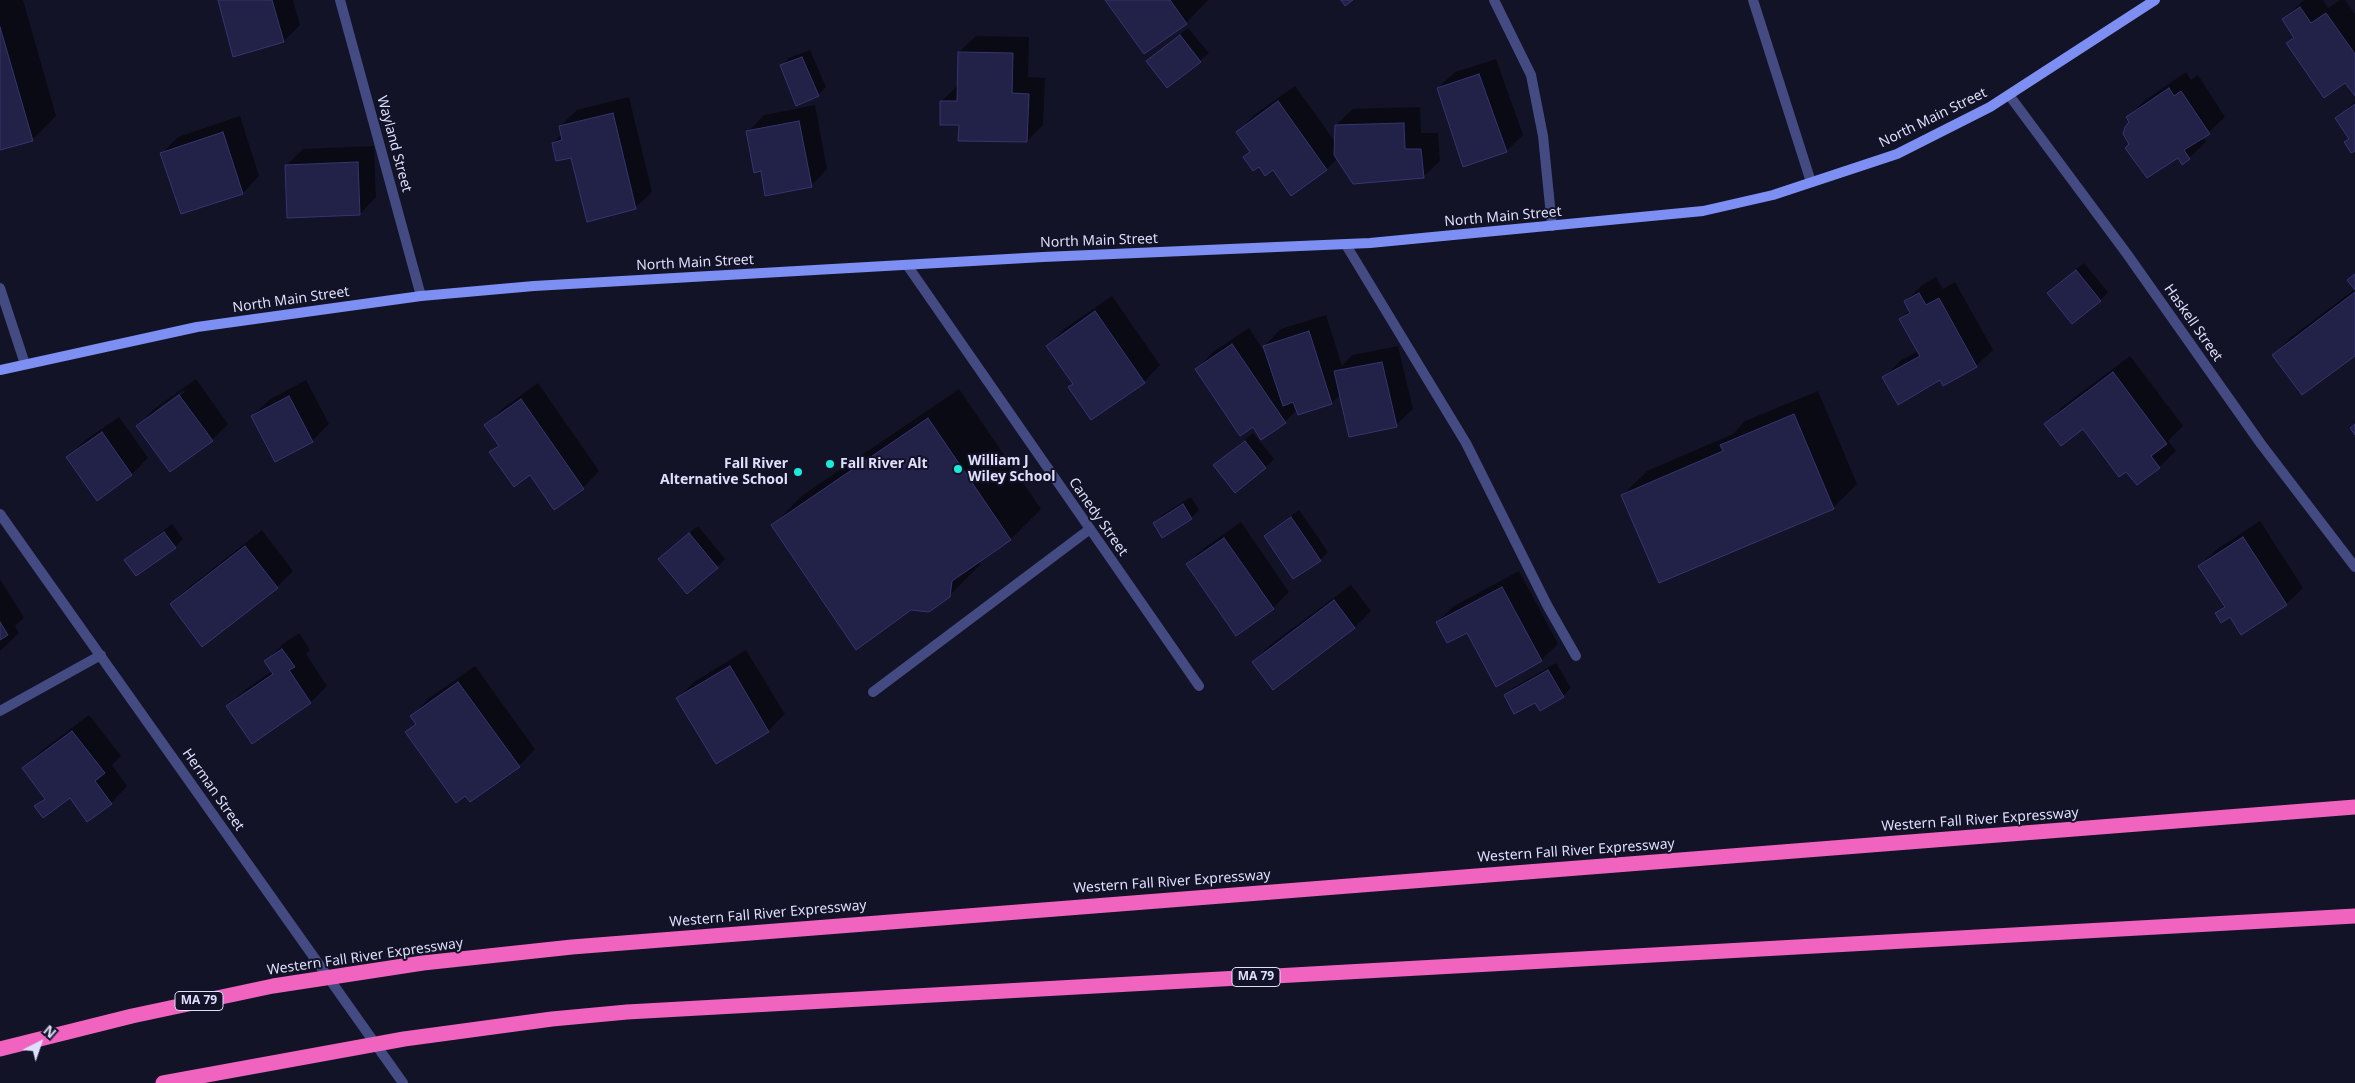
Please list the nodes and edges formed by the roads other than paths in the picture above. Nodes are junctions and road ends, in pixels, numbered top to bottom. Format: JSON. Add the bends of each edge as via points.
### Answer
{"nodes":[{"id":1,"x":340,"y":0,"type":"edge"},
{"id":2,"x":1494,"y":0,"type":"edge"},
{"id":3,"x":1753,"y":0,"type":"edge"},
{"id":4,"x":2155,"y":0,"type":"edge"},
{"id":5,"x":2009,"y":95,"type":"junction"},
{"id":6,"x":1811,"y":182,"type":"junction"},
{"id":7,"x":1552,"y":226,"type":"junction"},
{"id":8,"x":1346,"y":244,"type":"junction"},
{"id":9,"x":907,"y":265,"type":"junction"},
{"id":10,"x":0,"y":288,"type":"edge"},
{"id":11,"x":421,"y":296,"type":"junction"},
{"id":12,"x":25,"y":364,"type":"junction"},
{"id":13,"x":0,"y":370,"type":"edge"},
{"id":14,"x":0,"y":514,"type":"edge"},
{"id":15,"x":1090,"y":529,"type":"junction"},
{"id":16,"x":2355,"y":568,"type":"edge"},
{"id":17,"x":101,"y":655,"type":"junction"},
{"id":18,"x":1576,"y":656,"type":"dead end"},
{"id":19,"x":1199,"y":686,"type":"dead end"},
{"id":20,"x":874,"y":692,"type":"dead end"},
{"id":21,"x":0,"y":711,"type":"edge"},
{"id":22,"x":2355,"y":807,"type":"edge"},
{"id":23,"x":2355,"y":916,"type":"edge"},
{"id":24,"x":0,"y":1049,"type":"edge"},
{"id":25,"x":163,"y":1083,"type":"edge"},
{"id":26,"x":403,"y":1083,"type":"edge"}],
"edges":[{"from":1,"to":11,"type":"street","name":"Wayland Street"},
{"from":2,"to":7,"type":"street","via":[[1532,76],[1544,136]]},
{"from":3,"to":6,"type":"street"},
{"from":4,"to":5,"type":"main road","name":"North Main Street"},
{"from":5,"to":6,"type":"main road","name":"North Main Street","via":[[1898,154]]},
{"from":5,"to":16,"type":"street","name":"Haskell Street","via":[[2127,254],[2261,444]]},
{"from":6,"to":7,"type":"main road","name":"North Main Street","via":[[1703,211]]},
{"from":7,"to":8,"type":"main road","name":"North Main Street"},
{"from":8,"to":9,"type":"main road","name":"North Main Street"},
{"from":8,"to":18,"type":"street","via":[[1466,443]]},
{"from":9,"to":11,"type":"main road","name":"North Main Street","via":[[534,286]]},
{"from":9,"to":15,"type":"street","name":"Canedy Street"},
{"from":10,"to":12,"type":"street"},
{"from":11,"to":12,"type":"main road","name":"North Main Street","via":[[197,327]]},
{"from":12,"to":13,"type":"main road","name":"North Main Street"},
{"from":14,"to":17,"type":"street","name":"Herman Street"},
{"from":15,"to":19,"type":"street","name":"Canedy Street"},
{"from":15,"to":20,"type":"street"},
{"from":17,"to":21,"type":"street"},
{"from":17,"to":26,"type":"street","name":"Herman Street"},
{"from":22,"to":24,"type":"highway","name":"Western Fall River Expressway","number":"MA 79","via":[[572,947],[423,963],[282,984],[132,1016]]},
{"from":23,"to":25,"type":"highway","number":"MA 79","via":[[627,1012],[404,1039]]}]}
